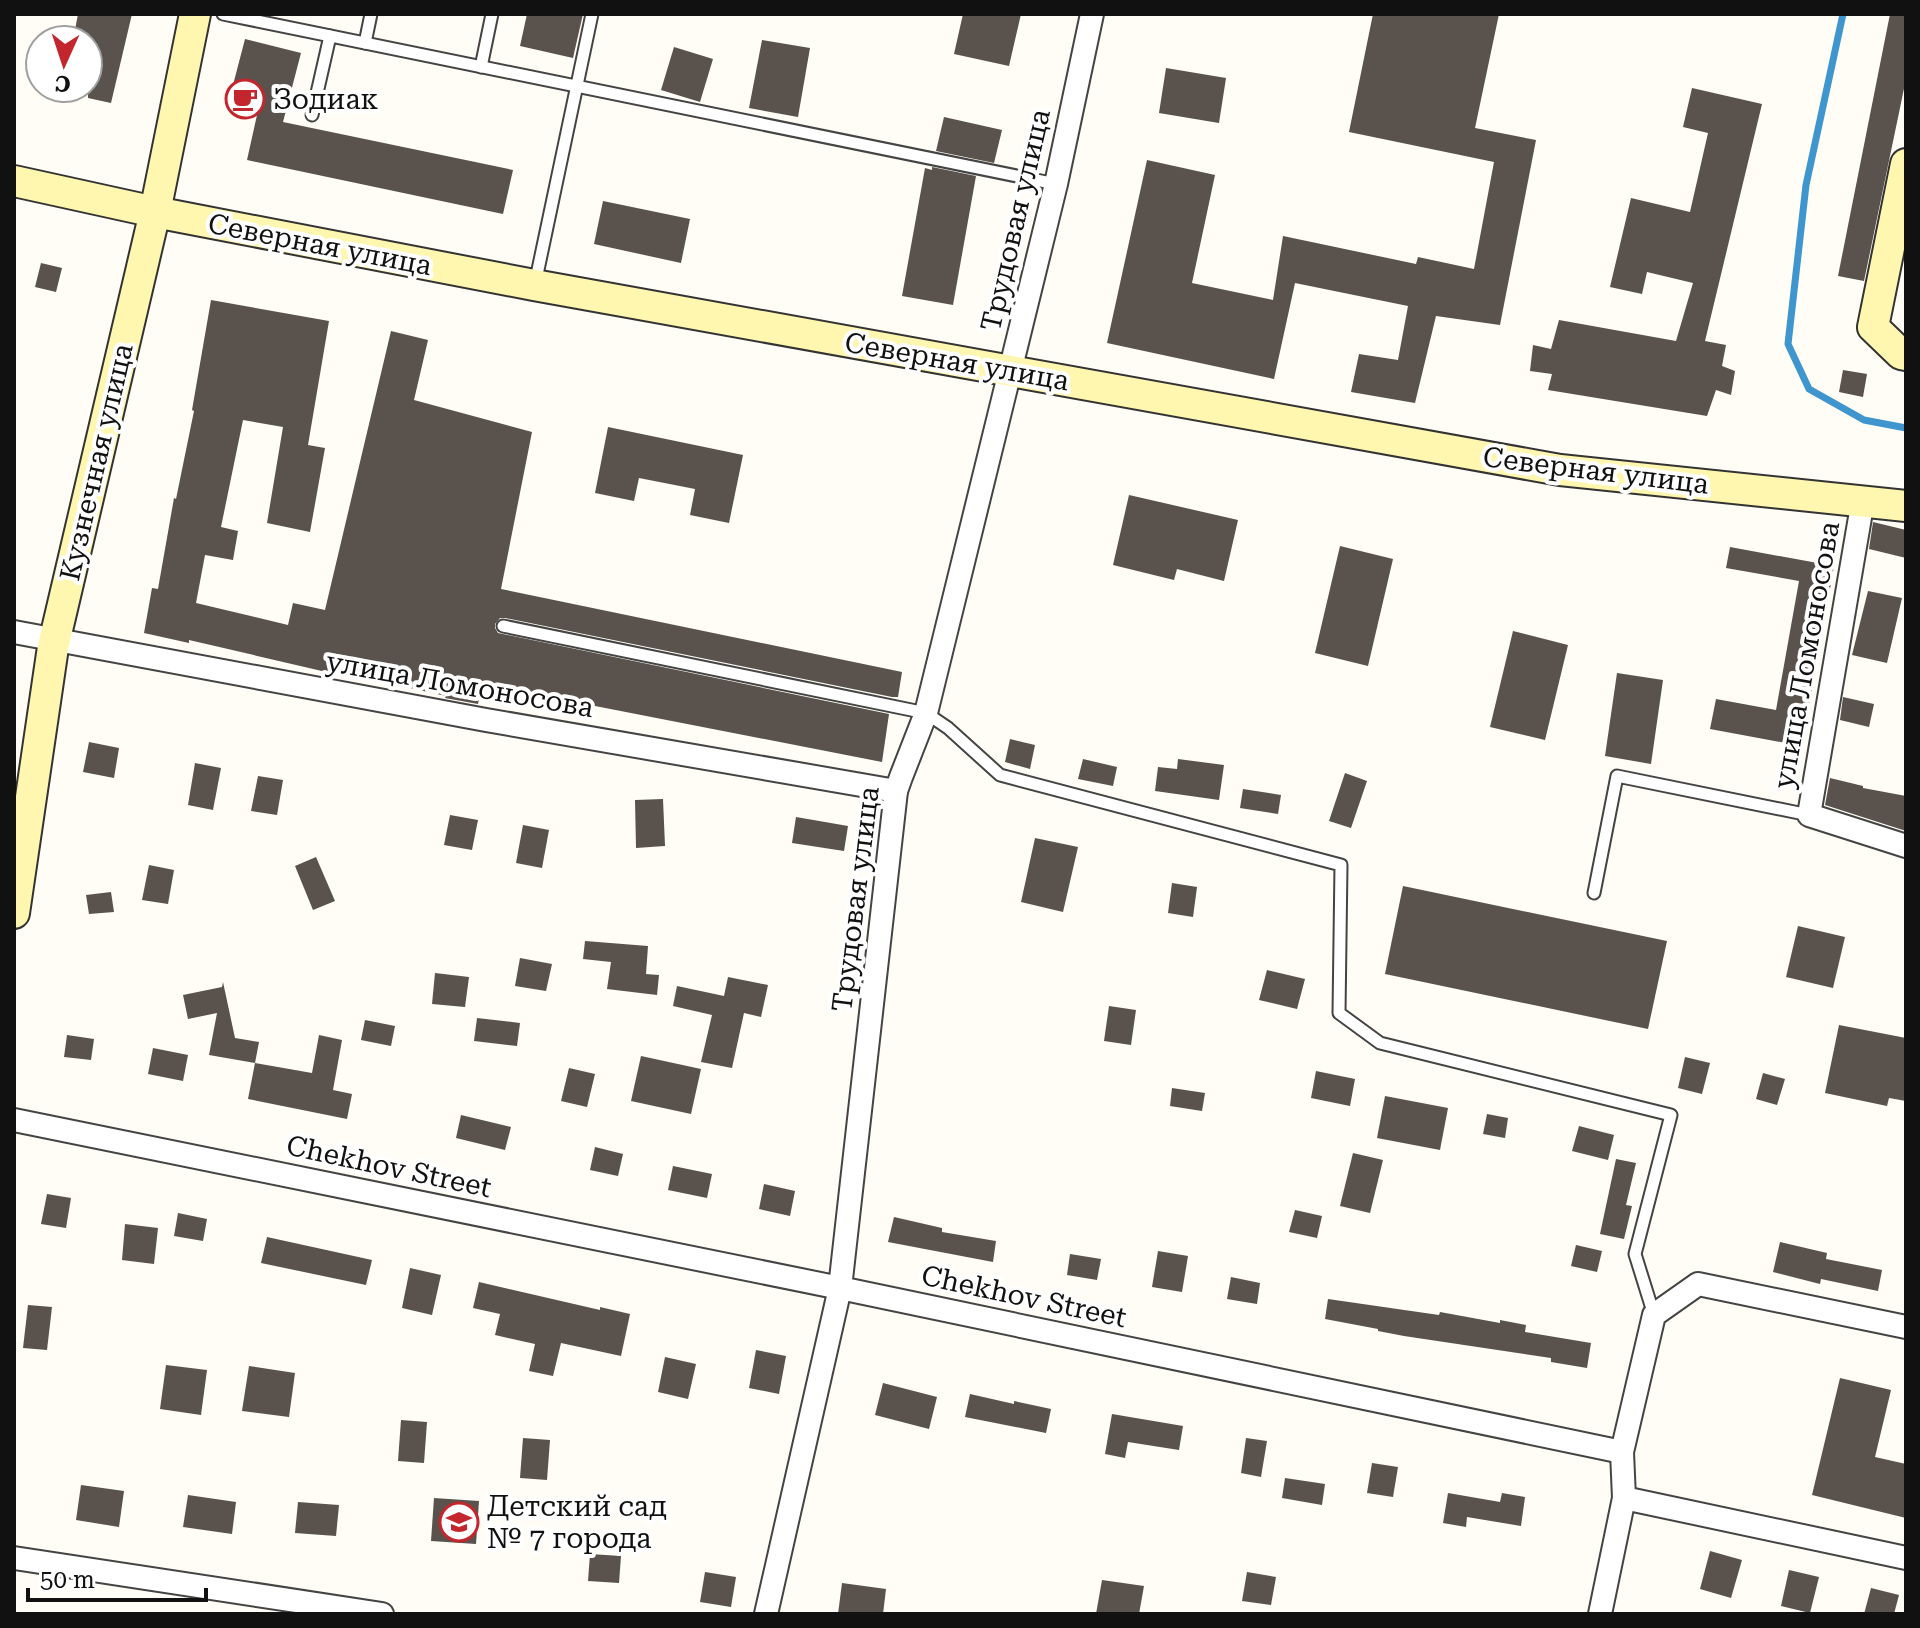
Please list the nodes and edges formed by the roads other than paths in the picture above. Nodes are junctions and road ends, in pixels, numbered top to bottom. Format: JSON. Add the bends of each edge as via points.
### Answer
{"nodes":[{"id":1,"x":195,"y":14,"type":"edge"},
{"id":2,"x":223,"y":14,"type":"edge"},
{"id":3,"x":371,"y":14,"type":"edge"},
{"id":4,"x":492,"y":14,"type":"edge"},
{"id":5,"x":592,"y":14,"type":"edge"},
{"id":6,"x":1092,"y":14,"type":"edge"},
{"id":7,"x":330,"y":36,"type":"junction"},
{"id":8,"x":365,"y":43,"type":"junction"},
{"id":9,"x":481,"y":67,"type":"junction"},
{"id":10,"x":575,"y":87,"type":"junction"},
{"id":11,"x":312,"y":115,"type":"dead end"},
{"id":12,"x":1906,"y":164,"type":"edge"},
{"id":13,"x":14,"y":181,"type":"edge"},
{"id":14,"x":1056,"y":184,"type":"junction"},
{"id":15,"x":155,"y":212,"type":"junction"},
{"id":16,"x":534,"y":285,"type":"junction"},
{"id":17,"x":1906,"y":355,"type":"edge"},
{"id":18,"x":1010,"y":370,"type":"junction"},
{"id":19,"x":1863,"y":500,"type":"junction"},
{"id":20,"x":1906,"y":506,"type":"edge"},
{"id":21,"x":503,"y":626,"type":"dead end"},
{"id":22,"x":14,"y":632,"type":"edge"},
{"id":23,"x":54,"y":640,"type":"junction"},
{"id":24,"x":926,"y":713,"type":"junction"},
{"id":25,"x":896,"y":791,"type":"junction"},
{"id":26,"x":1809,"y":815,"type":"junction"},
{"id":27,"x":1906,"y":846,"type":"edge"},
{"id":28,"x":1594,"y":893,"type":"dead end"},
{"id":29,"x":14,"y":913,"type":"edge"},
{"id":30,"x":14,"y":1120,"type":"edge"},
{"id":31,"x":840,"y":1288,"type":"junction"},
{"id":32,"x":1654,"y":1315,"type":"junction"},
{"id":33,"x":1906,"y":1327,"type":"edge"},
{"id":34,"x":1622,"y":1452,"type":"junction"},
{"id":35,"x":1624,"y":1498,"type":"junction"},
{"id":36,"x":14,"y":1558,"type":"edge"},
{"id":37,"x":1906,"y":1558,"type":"edge"},
{"id":38,"x":382,"y":1614,"type":"edge"},
{"id":39,"x":766,"y":1614,"type":"edge"},
{"id":40,"x":1600,"y":1614,"type":"edge"}],
"edges":[{"from":1,"to":15,"type":"street","name":"Кузнечная улица"},
{"from":2,"to":7,"type":"lane"},
{"from":3,"to":8,"type":"lane"},
{"from":4,"to":9,"type":"lane"},
{"from":5,"to":10,"type":"lane"},
{"from":6,"to":14,"type":"street","name":"Трудовая улица"},
{"from":7,"to":8,"type":"lane"},
{"from":7,"to":11,"type":"lane"},
{"from":8,"to":9,"type":"lane"},
{"from":9,"to":10,"type":"lane"},
{"from":10,"to":14,"type":"lane"},
{"from":10,"to":16,"type":"lane"},
{"from":12,"to":17,"type":"street","via":[[1873,327]]},
{"from":13,"to":15,"type":"street","name":"Северная улица"},
{"from":14,"to":18,"type":"street","name":"Трудовая улица"},
{"from":15,"to":16,"type":"street","name":"Северная улица"},
{"from":15,"to":23,"type":"street","name":"Кузнечная улица"},
{"from":16,"to":18,"type":"street","name":"Северная улица"},
{"from":18,"to":19,"type":"street","name":"Северная улица","via":[[1560,470]]},
{"from":18,"to":24,"type":"street","name":"Трудовая улица"},
{"from":19,"to":20,"type":"street","name":"Северная улица"},
{"from":19,"to":26,"type":"street","name":"улица Ломоносова"},
{"from":21,"to":24,"type":"lane"},
{"from":22,"to":23,"type":"street","name":"улица Ломоносова"},
{"from":23,"to":25,"type":"street","name":"улица Ломоносова"},
{"from":23,"to":29,"type":"street","name":"Кузнечная улица"},
{"from":24,"to":25,"type":"street","name":"Трудовая улица"},
{"from":24,"to":32,"type":"lane","via":[[1000,775],[1341,865],[1339,1013],[1380,1043],[1671,1115],[1635,1254]]},
{"from":25,"to":31,"type":"street","name":"Трудовая улица"},
{"from":26,"to":27,"type":"street","name":"улица Ломоносова"},
{"from":26,"to":28,"type":"lane","via":[[1617,776]]},
{"from":30,"to":31,"type":"street","name":"Chekhov Street"},
{"from":31,"to":34,"type":"street","name":"Chekhov Street"},
{"from":31,"to":39,"type":"street","name":"Трудовая улица"},
{"from":32,"to":33,"type":"street","via":[[1698,1284]]},
{"from":32,"to":34,"type":"street"},
{"from":34,"to":35,"type":"street"},
{"from":35,"to":37,"type":"street"},
{"from":35,"to":40,"type":"street"},
{"from":36,"to":38,"type":"street"}]}
